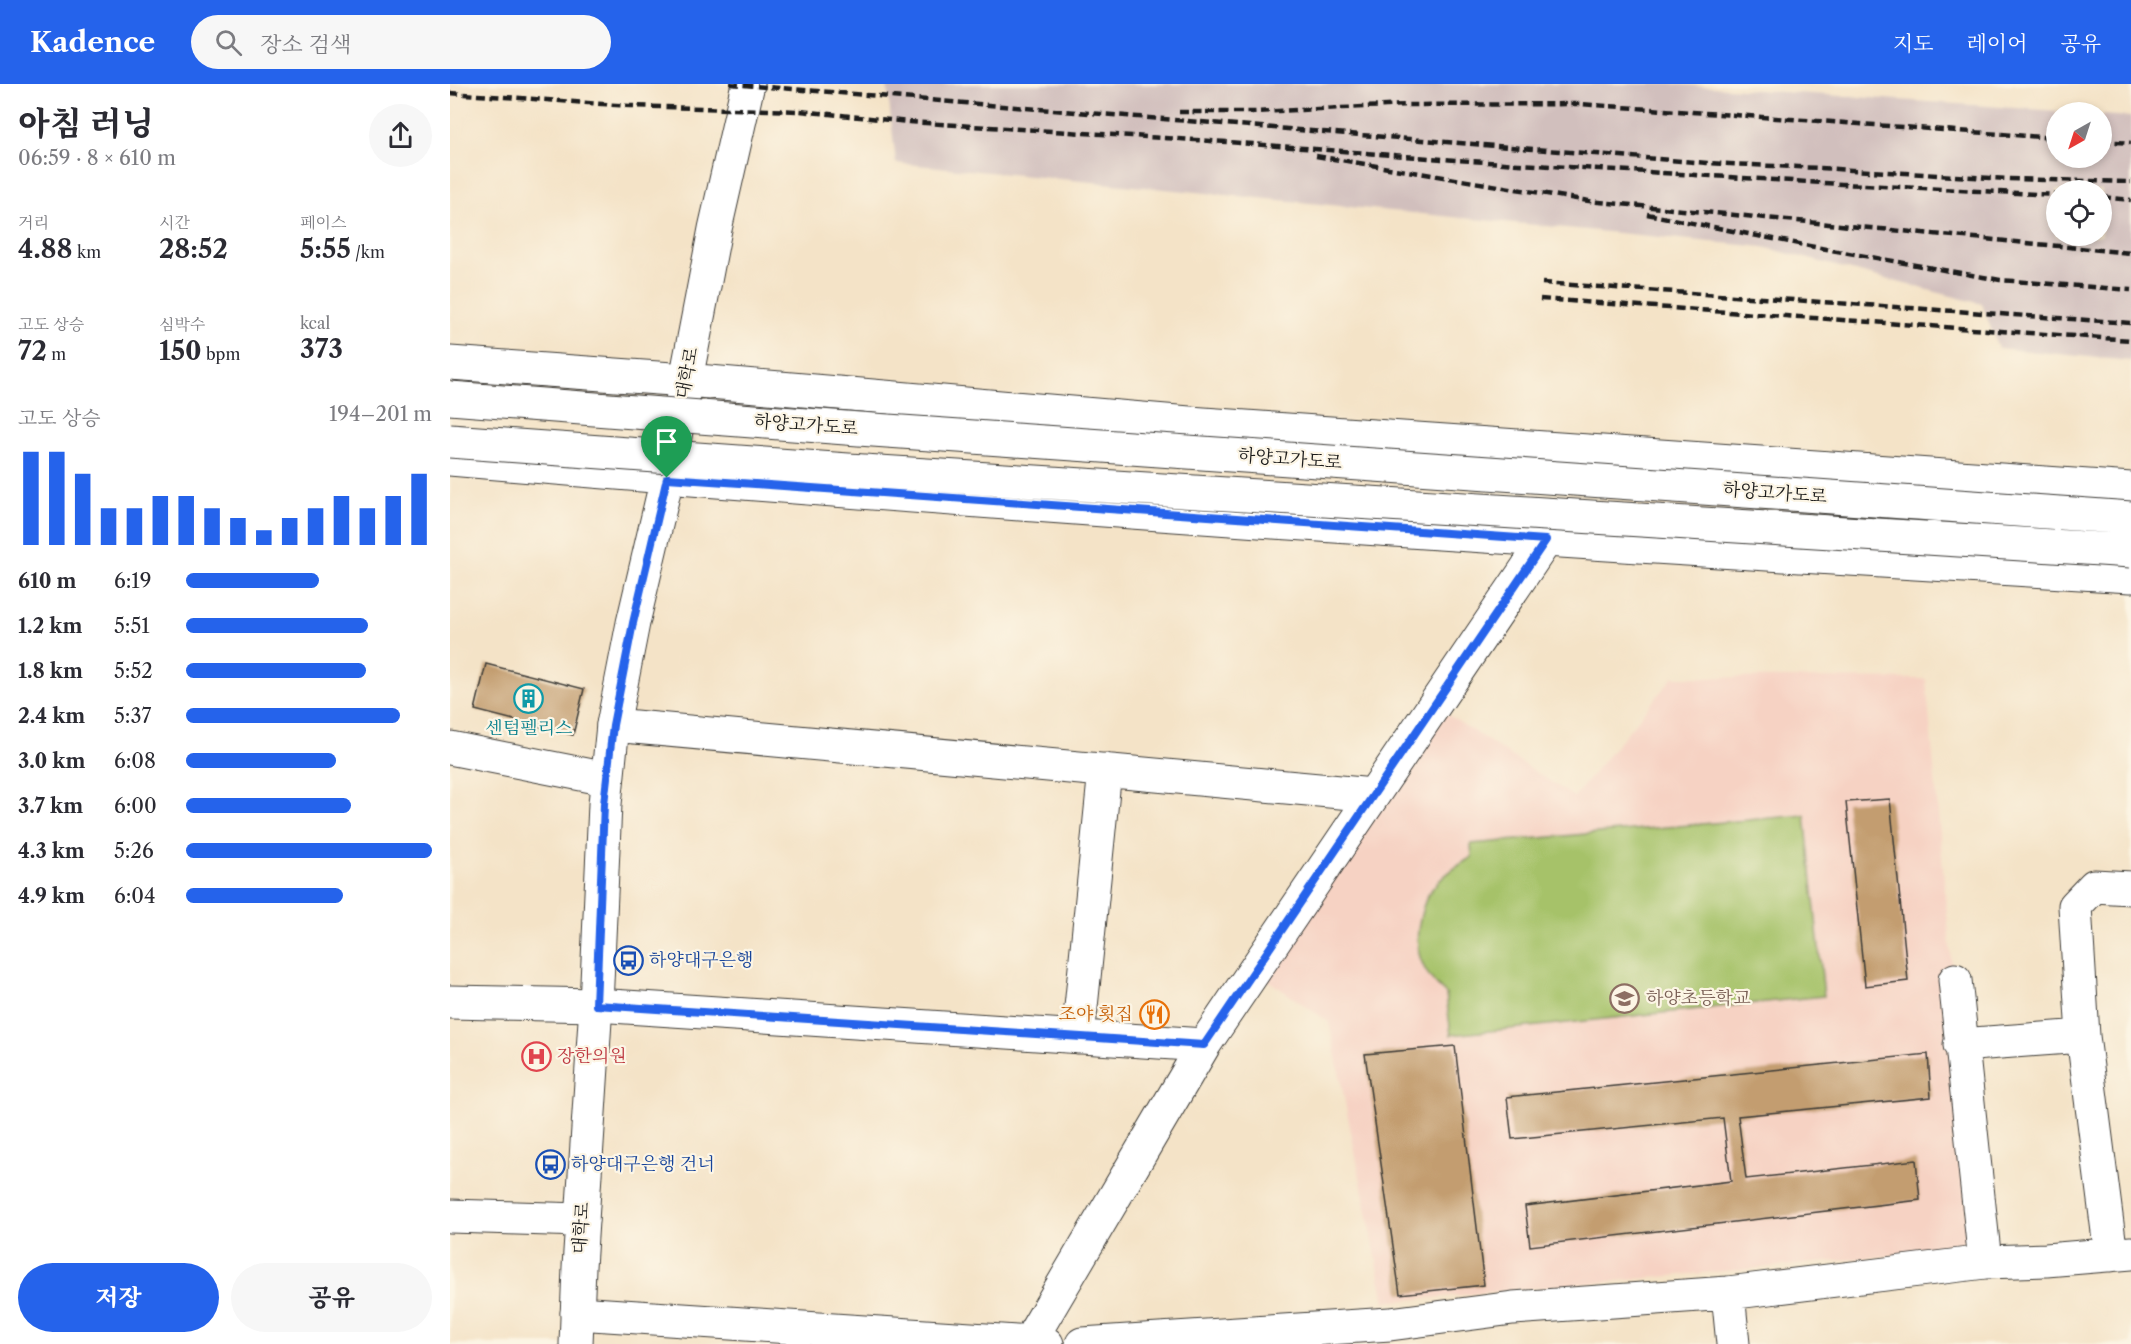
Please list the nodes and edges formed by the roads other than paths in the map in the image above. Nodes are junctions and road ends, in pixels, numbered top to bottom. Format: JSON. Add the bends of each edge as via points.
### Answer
{"nodes":[{"id":1,"x":748,"y":84,"type":"edge"},
{"id":2,"x":450,"y":363,"type":"edge"},
{"id":3,"x":686,"y":380,"type":"junction"},
{"id":4,"x":450,"y":398,"type":"edge"},
{"id":5,"x":450,"y":441,"type":"edge"},
{"id":6,"x":450,"y":459,"type":"edge"},
{"id":7,"x":667,"y":478,"type":"junction"},
{"id":8,"x":2131,"y":489,"type":"edge"},
{"id":9,"x":2131,"y":518,"type":"edge"},
{"id":10,"x":1546,"y":540,"type":"junction"},
{"id":11,"x":2131,"y":551,"type":"edge"},
{"id":12,"x":2131,"y":576,"type":"edge"},
{"id":13,"x":613,"y":725,"type":"junction"},
{"id":14,"x":450,"y":748,"type":"edge"},
{"id":15,"x":1105,"y":770,"type":"junction"},
{"id":16,"x":608,"y":778,"type":"junction"},
{"id":17,"x":1373,"y":795,"type":"junction"},
{"id":18,"x":2131,"y":888,"type":"edge"},
{"id":19,"x":1955,"y":980,"type":"dead end"},
{"id":20,"x":450,"y":1002,"type":"edge"},
{"id":21,"x":596,"y":1005,"type":"junction"},
{"id":22,"x":2083,"y":1036,"type":"junction"},
{"id":23,"x":1078,"y":1037,"type":"junction"},
{"id":24,"x":1204,"y":1045,"type":"junction"},
{"id":25,"x":1960,"y":1045,"type":"junction"},
{"id":26,"x":450,"y":1216,"type":"edge"},
{"id":27,"x":582,"y":1220,"type":"junction"},
{"id":28,"x":2121,"y":1254,"type":"edge"},
{"id":29,"x":1985,"y":1262,"type":"junction"},
{"id":30,"x":1728,"y":1293,"type":"junction"},
{"id":31,"x":577,"y":1329,"type":"edge"},
{"id":32,"x":1035,"y":1343,"type":"edge"},
{"id":33,"x":1082,"y":1344,"type":"edge"},
{"id":34,"x":1733,"y":1344,"type":"edge"}],
"edges":[{"from":1,"to":3,"type":"main road","name":"대학로"},
{"from":2,"to":3,"type":"main road"},
{"from":3,"to":7,"type":"main road","name":"대학로"},
{"from":3,"to":8,"type":"main road","via":[[1189,423]]},
{"from":4,"to":9,"type":"main road","name":"하양고가도로","bridge":true},
{"from":5,"to":11,"type":"main road","name":"하양고가도로","bridge":true},
{"from":6,"to":7,"type":"main road"},
{"from":7,"to":10,"type":"main road"},
{"from":7,"to":13,"type":"main road","name":"대학로"},
{"from":10,"to":12,"type":"main road"},
{"from":10,"to":17,"type":"main road"},
{"from":13,"to":15,"type":"main road"},
{"from":13,"to":16,"type":"main road","name":"대학로"},
{"from":14,"to":16,"type":"main road"},
{"from":15,"to":17,"type":"main road"},
{"from":15,"to":23,"type":"main road"},
{"from":16,"to":21,"type":"main road","name":"대학로"},
{"from":17,"to":24,"type":"main road"},
{"from":18,"to":22,"type":"main road","via":[[2094,886],[2075,906]]},
{"from":19,"to":25,"type":"main road"},
{"from":20,"to":21,"type":"main road"},
{"from":21,"to":23,"type":"main road"},
{"from":21,"to":27,"type":"main road","name":"대학로"},
{"from":22,"to":25,"type":"main road"},
{"from":22,"to":28,"type":"main road"},
{"from":23,"to":24,"type":"main road"},
{"from":24,"to":32,"type":"main road"},
{"from":25,"to":29,"type":"main road"},
{"from":26,"to":27,"type":"main road"},
{"from":27,"to":31,"type":"main road","name":"대학로"},
{"from":28,"to":29,"type":"main road"},
{"from":29,"to":30,"type":"main road"},
{"from":30,"to":33,"type":"main road","via":[[1514,1308],[1390,1324]]},
{"from":30,"to":34,"type":"main road"},
{"from":31,"to":32,"type":"main road"}]}
